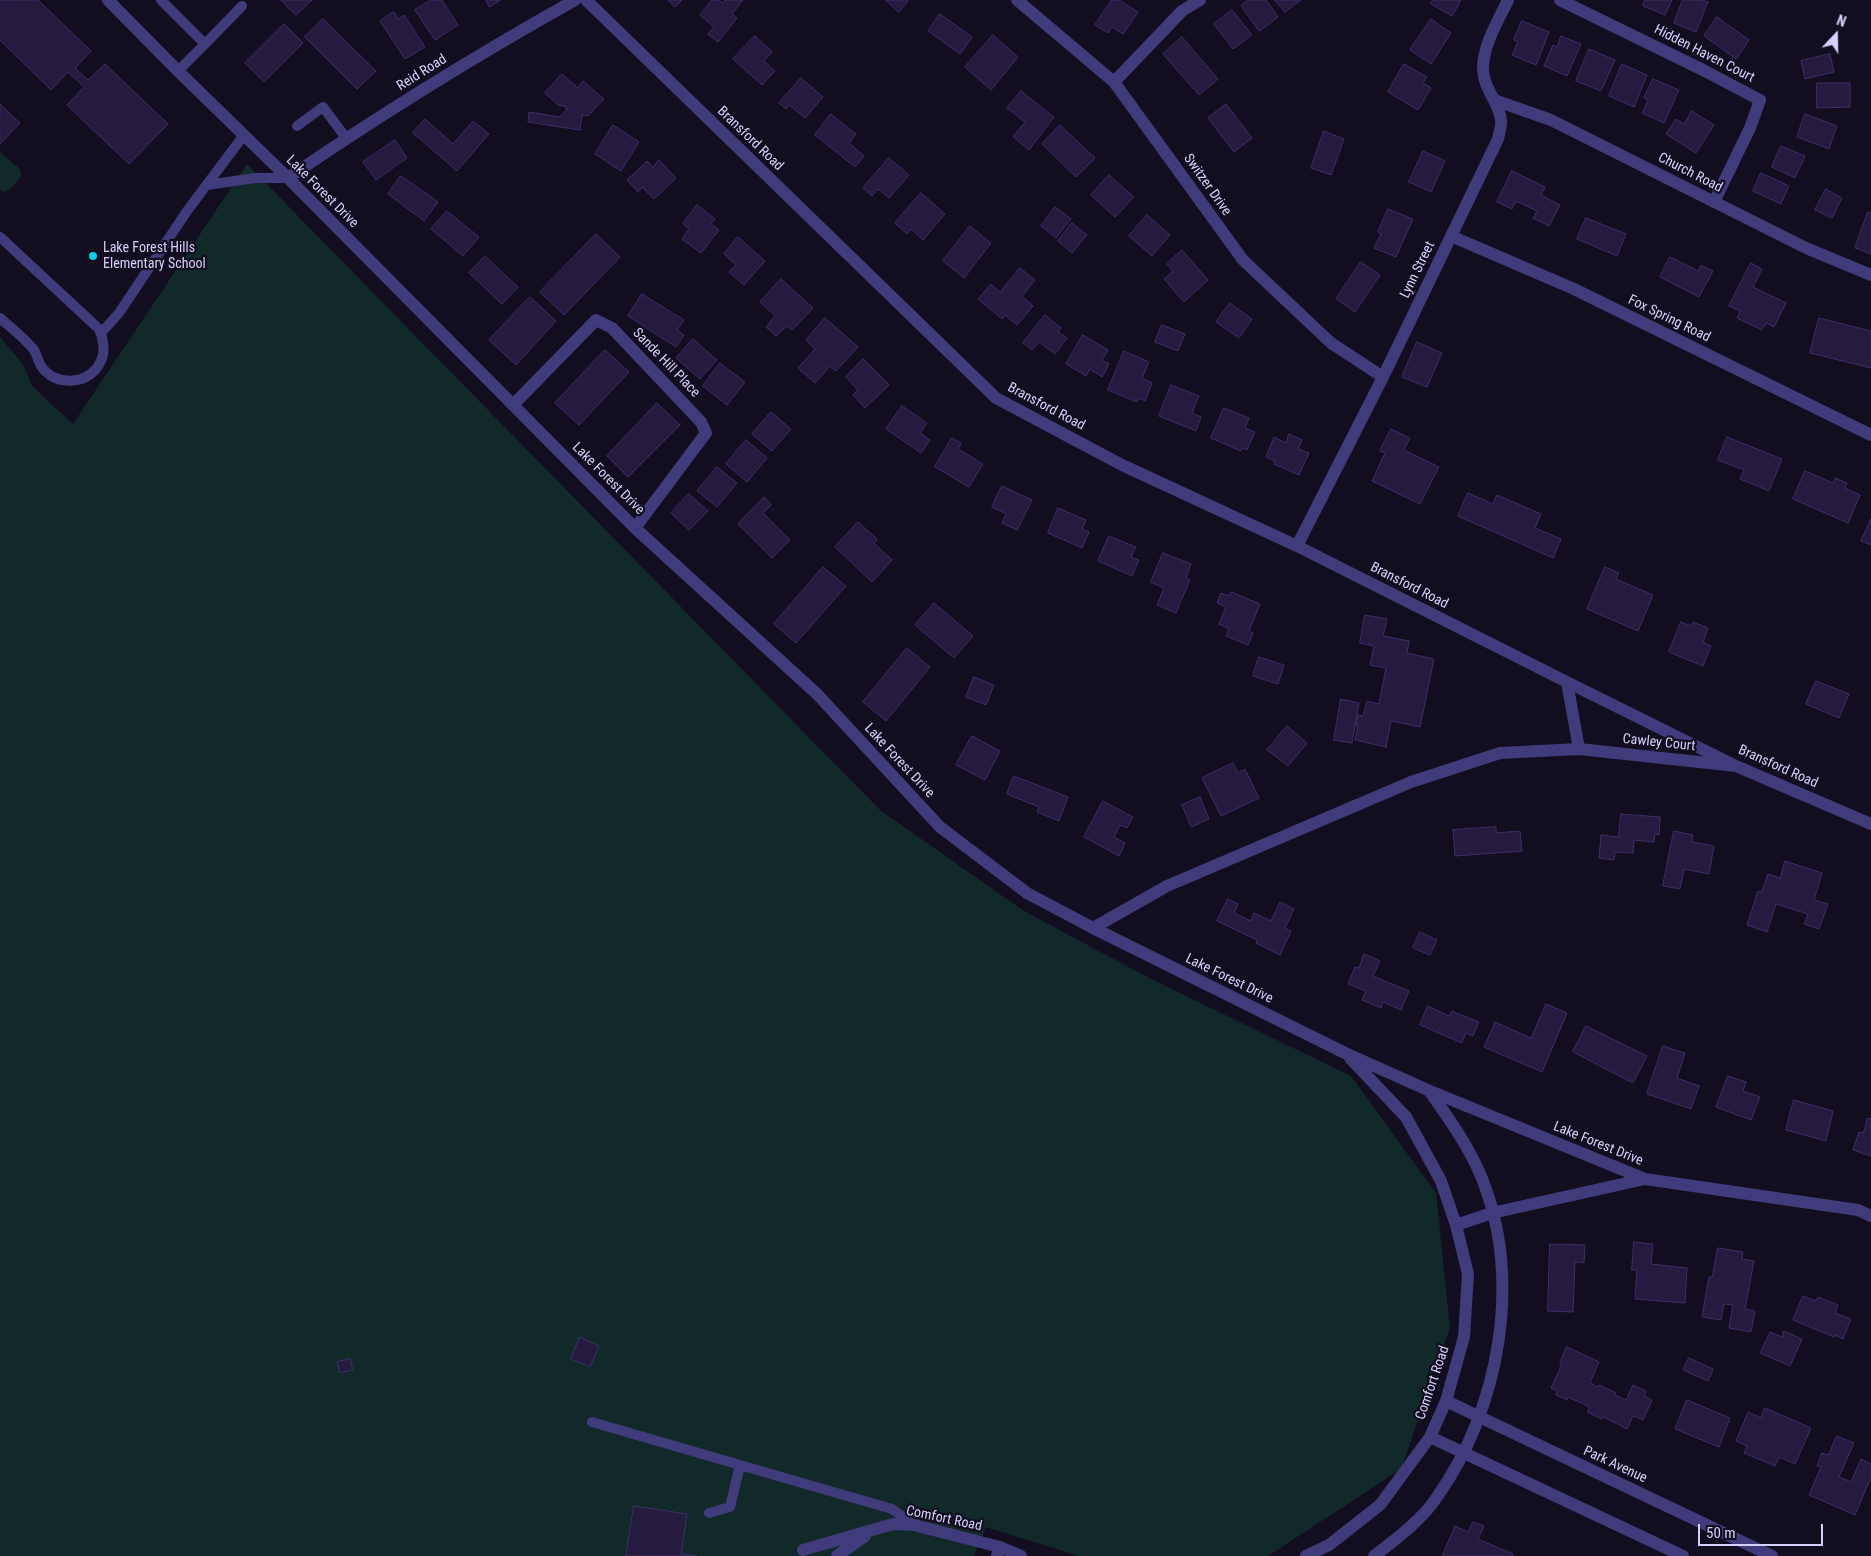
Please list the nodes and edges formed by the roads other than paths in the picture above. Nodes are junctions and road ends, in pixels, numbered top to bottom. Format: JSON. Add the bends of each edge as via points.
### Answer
{"nodes":[{"id":1,"x":108,"y":0,"type":"edge"},
{"id":2,"x":161,"y":0,"type":"edge"},
{"id":3,"x":576,"y":0,"type":"edge"},
{"id":4,"x":586,"y":0,"type":"edge"},
{"id":5,"x":1017,"y":0,"type":"edge"},
{"id":6,"x":1200,"y":0,"type":"edge"},
{"id":7,"x":1508,"y":0,"type":"edge"},
{"id":8,"x":1560,"y":0,"type":"edge"},
{"id":9,"x":242,"y":6,"type":"dead end"},
{"id":10,"x":205,"y":44,"type":"junction"},
{"id":11,"x":178,"y":72,"type":"junction"},
{"id":12,"x":1114,"y":82,"type":"junction"},
{"id":13,"x":1494,"y":100,"type":"junction"},
{"id":14,"x":297,"y":126,"type":"dead end"},
{"id":15,"x":244,"y":136,"type":"junction"},
{"id":16,"x":346,"y":138,"type":"junction"},
{"id":17,"x":288,"y":178,"type":"junction"},
{"id":18,"x":207,"y":185,"type":"junction"},
{"id":19,"x":1714,"y":202,"type":"junction"},
{"id":20,"x":1451,"y":236,"type":"junction"},
{"id":21,"x":0,"y":237,"type":"edge"},
{"id":22,"x":1871,"y":275,"type":"edge"},
{"id":23,"x":0,"y":318,"type":"edge"},
{"id":24,"x":101,"y":334,"type":"junction"},
{"id":25,"x":1382,"y":377,"type":"junction"},
{"id":26,"x":513,"y":405,"type":"junction"},
{"id":27,"x":1871,"y":435,"type":"edge"},
{"id":28,"x":635,"y":528,"type":"junction"},
{"id":29,"x":1297,"y":546,"type":"junction"},
{"id":30,"x":1567,"y":682,"type":"junction"},
{"id":31,"x":1578,"y":749,"type":"junction"},
{"id":32,"x":1736,"y":766,"type":"junction"},
{"id":33,"x":1871,"y":824,"type":"edge"},
{"id":34,"x":1093,"y":928,"type":"junction"},
{"id":35,"x":1345,"y":1052,"type":"junction"},
{"id":36,"x":1430,"y":1091,"type":"junction"},
{"id":37,"x":1645,"y":1179,"type":"junction"},
{"id":38,"x":1492,"y":1213,"type":"junction"},
{"id":39,"x":1871,"y":1216,"type":"edge"},
{"id":40,"x":1456,"y":1225,"type":"junction"},
{"id":41,"x":1446,"y":1401,"type":"junction"},
{"id":42,"x":1480,"y":1418,"type":"junction"},
{"id":43,"x":592,"y":1422,"type":"dead end"},
{"id":44,"x":1430,"y":1437,"type":"junction"},
{"id":45,"x":1464,"y":1453,"type":"junction"},
{"id":46,"x":740,"y":1465,"type":"junction"},
{"id":47,"x":709,"y":1512,"type":"dead end"},
{"id":48,"x":914,"y":1525,"type":"junction"},
{"id":49,"x":878,"y":1528,"type":"junction"},
{"id":50,"x":803,"y":1550,"type":"dead end"},
{"id":51,"x":998,"y":1551,"type":"edge"},
{"id":52,"x":837,"y":1556,"type":"edge"},
{"id":53,"x":1021,"y":1556,"type":"edge"},
{"id":54,"x":1306,"y":1556,"type":"edge"},
{"id":55,"x":1374,"y":1556,"type":"edge"},
{"id":56,"x":1683,"y":1556,"type":"edge"},
{"id":57,"x":1772,"y":1556,"type":"edge"}],
"edges":[{"from":1,"to":11,"type":"street","name":"Lake Forest Drive"},
{"from":2,"to":10,"type":"lane"},
{"from":3,"to":16,"type":"street","name":"Reid Road","via":[[498,43]]},
{"from":4,"to":29,"type":"street","name":"Bransford Road","via":[[996,398],[1122,466]]},
{"from":5,"to":12,"type":"street","name":"Switzer Drive"},
{"from":6,"to":12,"type":"street","via":[[1182,11]]},
{"from":7,"to":13,"type":"street","name":"Lynn Street","via":[[1488,42],[1483,69],[1486,86]]},
{"from":8,"to":19,"type":"street","name":"Hidden Haven Court","via":[[1760,100]]},
{"from":9,"to":10,"type":"lane"},
{"from":10,"to":11,"type":"lane"},
{"from":11,"to":15,"type":"street","name":"Lake Forest Drive"},
{"from":12,"to":25,"type":"street","name":"Switzer Drive","via":[[1243,260],[1330,343]]},
{"from":13,"to":19,"type":"street","name":"Church Road","via":[[1551,120]]},
{"from":13,"to":20,"type":"street","name":"Lynn Street","via":[[1502,120],[1498,139]]},
{"from":14,"to":16,"type":"lane","via":[[322,107]]},
{"from":15,"to":17,"type":"street","name":"Lake Forest Drive"},
{"from":15,"to":18,"type":"lane"},
{"from":16,"to":17,"type":"street","name":"Reid Road"},
{"from":17,"to":18,"type":"lane","via":[[255,178]]},
{"from":17,"to":26,"type":"street","name":"Lake Forest Drive"},
{"from":18,"to":24,"type":"lane"},
{"from":19,"to":22,"type":"street","name":"Church Road","via":[[1806,248]]},
{"from":20,"to":25,"type":"street","name":"Lynn Street"},
{"from":20,"to":27,"type":"street","name":"Fox Spring Road","via":[[1574,289]]},
{"from":21,"to":24,"type":"lane"},
{"from":23,"to":24,"type":"lane","via":[[34,351],[46,372],[66,381],[77,380],[95,370],[104,350]]},
{"from":25,"to":29,"type":"street","name":"Lynn Street"},
{"from":26,"to":28,"type":"street","name":"Lake Forest Drive"},
{"from":26,"to":28,"type":"street","name":"Sande Hill Place","via":[[596,320],[612,328],[701,422],[706,433]]},
{"from":28,"to":34,"type":"street","name":"Lake Forest Drive","via":[[817,694],[940,828],[1027,893]]},
{"from":29,"to":30,"type":"street","name":"Bransford Road"},
{"from":30,"to":31,"type":"street"},
{"from":30,"to":32,"type":"street","name":"Bransford Road"},
{"from":31,"to":32,"type":"street","name":"Cawley Court"},
{"from":31,"to":34,"type":"street","via":[[1500,753],[1411,782],[1167,886]]},
{"from":32,"to":33,"type":"street","name":"Bransford Road"},
{"from":34,"to":35,"type":"street","name":"Lake Forest Drive"},
{"from":35,"to":36,"type":"street","name":"Lake Forest Drive"},
{"from":35,"to":40,"type":"street","name":"Comfort Road","via":[[1406,1117],[1441,1181]]},
{"from":36,"to":37,"type":"street","name":"Lake Forest Drive"},
{"from":36,"to":38,"type":"street","via":[[1464,1141],[1481,1177]]},
{"from":37,"to":38,"type":"street"},
{"from":37,"to":39,"type":"street","name":"Lake Forest Drive","via":[[1858,1210]]},
{"from":38,"to":40,"type":"street"},
{"from":38,"to":42,"type":"street","via":[[1503,1270],[1503,1301],[1496,1354]]},
{"from":40,"to":41,"type":"street","name":"Comfort Road","via":[[1468,1274],[1464,1337]]},
{"from":41,"to":42,"type":"street","name":"Park Avenue"},
{"from":41,"to":44,"type":"street","name":"Comfort Road"},
{"from":42,"to":45,"type":"street"},
{"from":42,"to":57,"type":"street","name":"Park Avenue"},
{"from":43,"to":46,"type":"lane"},
{"from":44,"to":45,"type":"street"},
{"from":44,"to":54,"type":"street","name":"Comfort Road","via":[[1380,1505],[1329,1545]]},
{"from":45,"to":55,"type":"street","via":[[1437,1498],[1405,1532]]},
{"from":45,"to":56,"type":"street"},
{"from":46,"to":47,"type":"lane","via":[[730,1507]]},
{"from":46,"to":48,"type":"lane","via":[[892,1509]]},
{"from":48,"to":49,"type":"street","name":"Comfort Road","via":[[893,1524]]},
{"from":48,"to":51,"type":"street","name":"Comfort Road"},
{"from":49,"to":50,"type":"street","name":"Comfort Road"},
{"from":49,"to":52,"type":"street"},
{"from":51,"to":53,"type":"street","name":"Comfort Road"}]}
